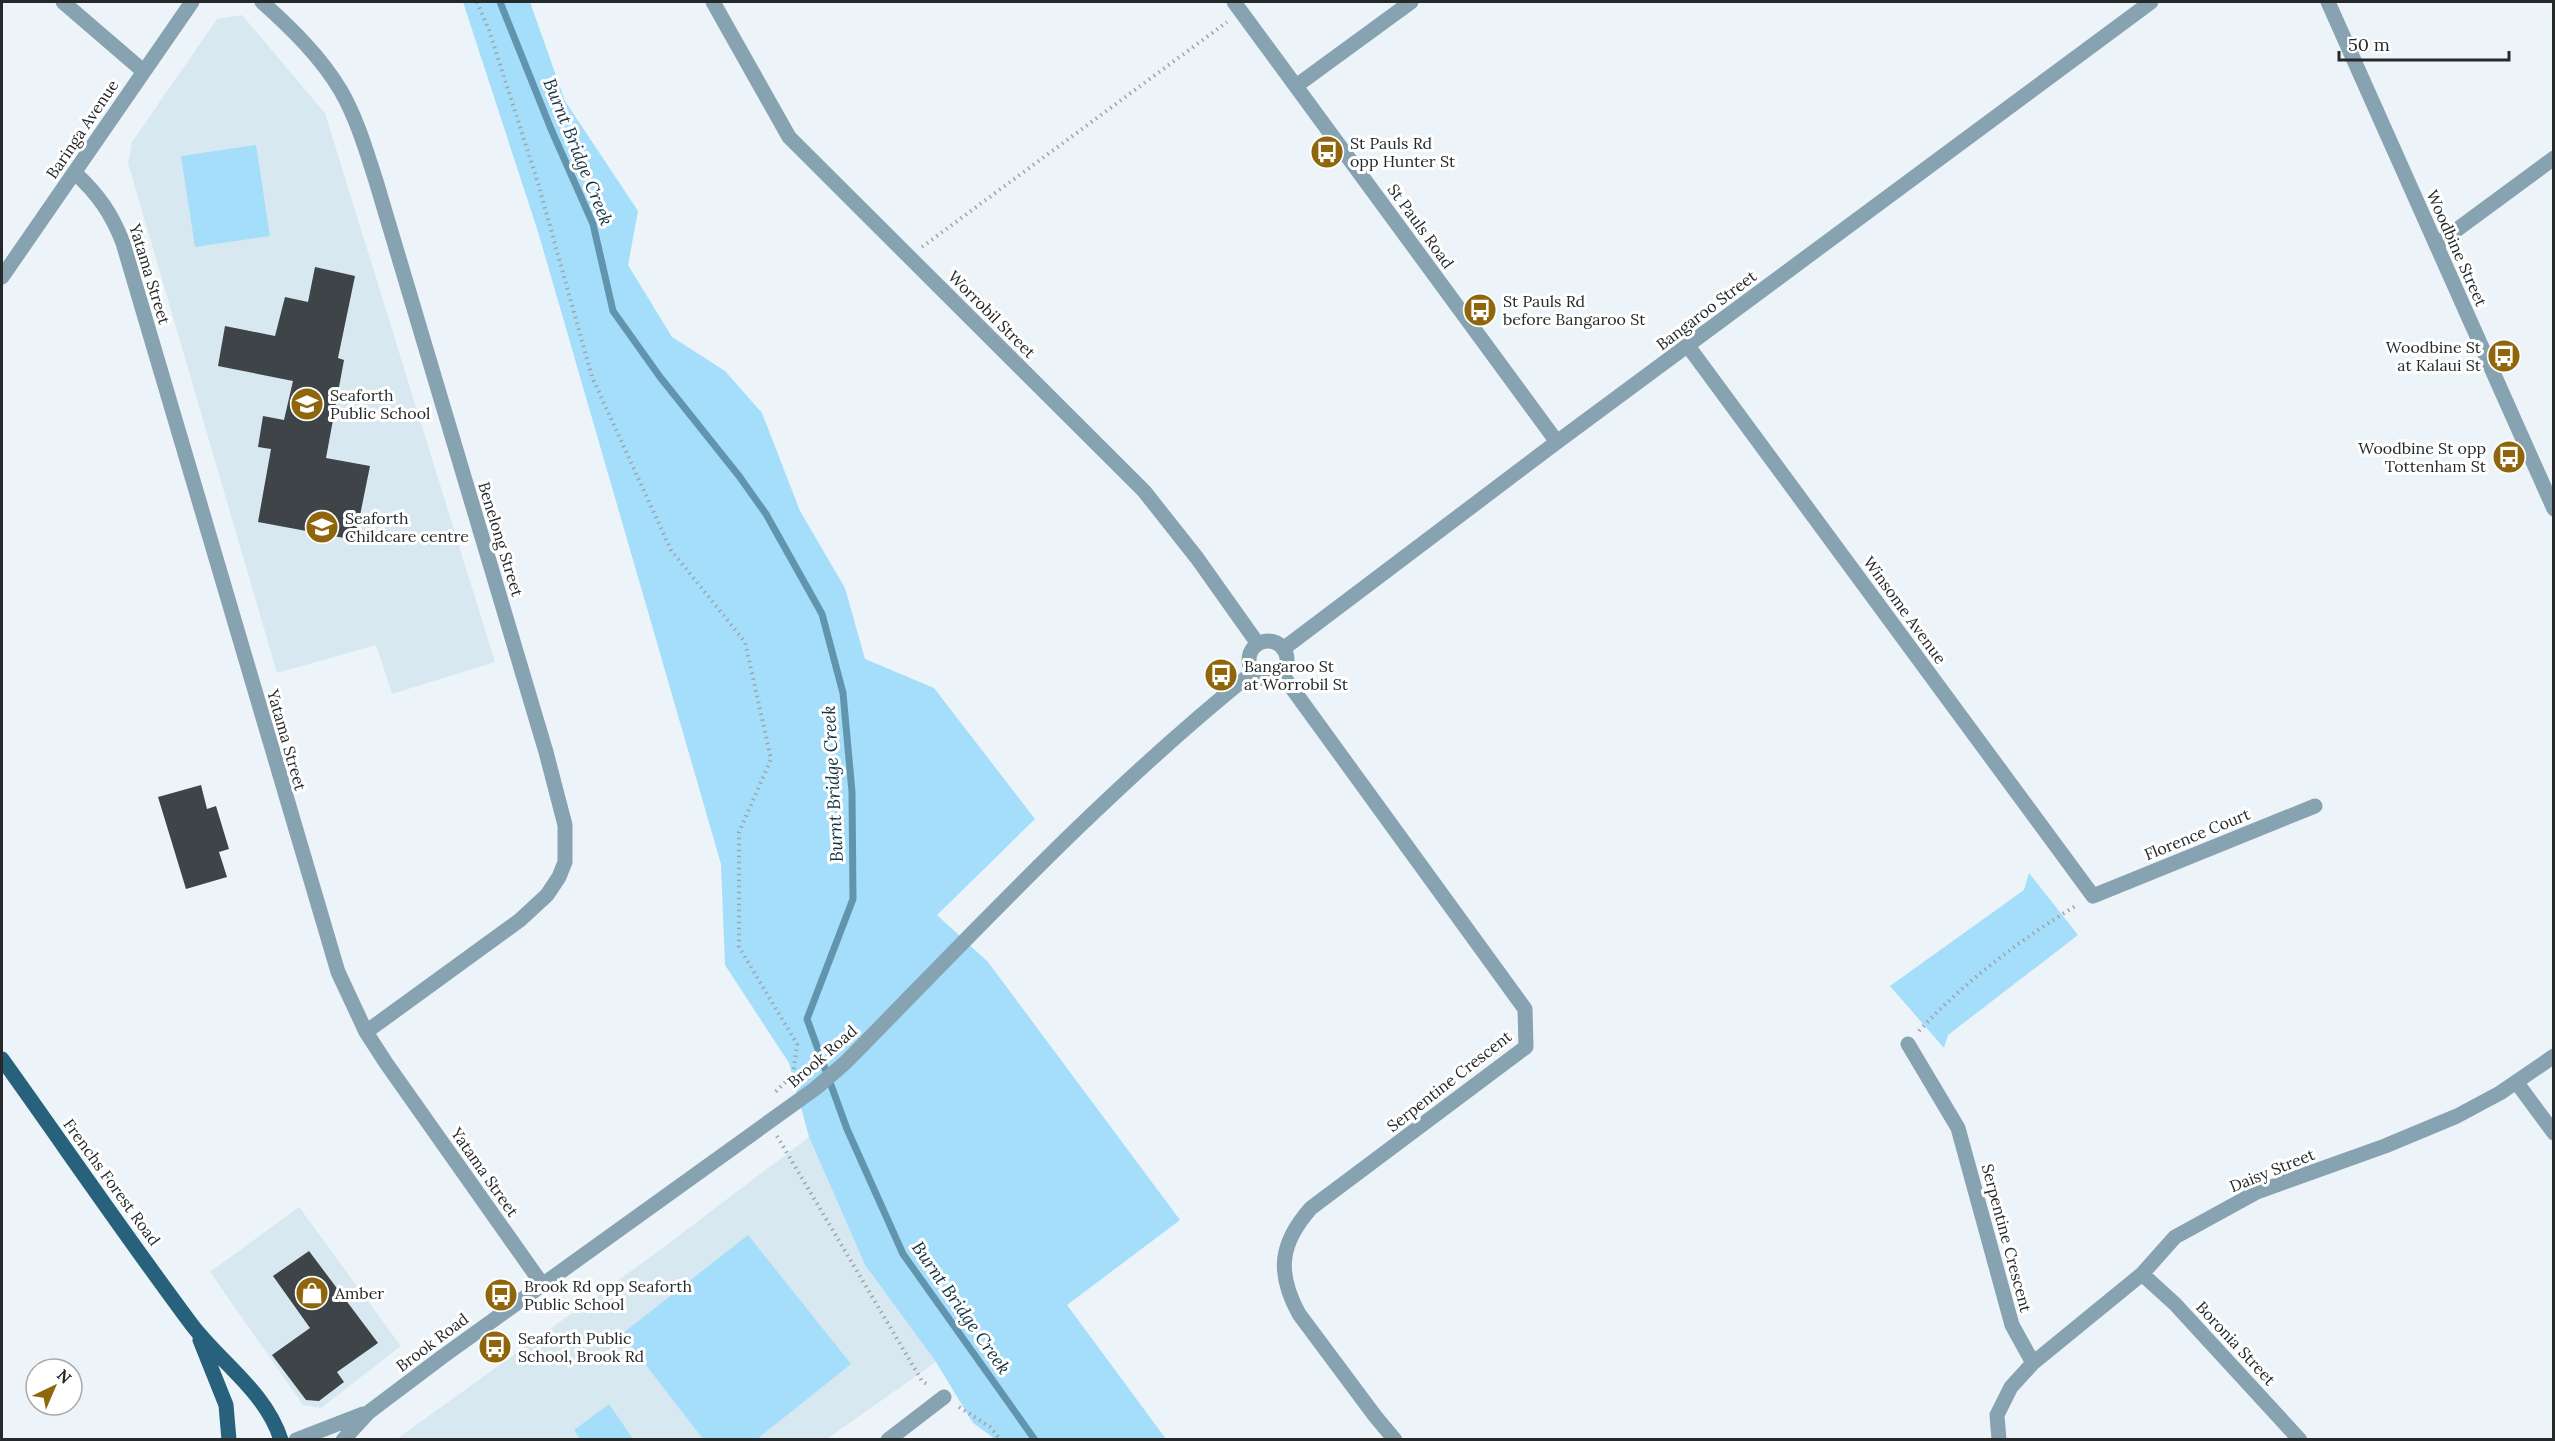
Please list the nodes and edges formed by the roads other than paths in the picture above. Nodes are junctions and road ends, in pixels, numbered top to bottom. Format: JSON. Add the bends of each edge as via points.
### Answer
{"nodes":[{"id":1,"x":63,"y":2,"type":"edge"},
{"id":2,"x":192,"y":2,"type":"edge"},
{"id":3,"x":262,"y":2,"type":"edge"},
{"id":4,"x":713,"y":2,"type":"edge"},
{"id":5,"x":1411,"y":2,"type":"edge"},
{"id":6,"x":2151,"y":2,"type":"edge"},
{"id":7,"x":2328,"y":2,"type":"edge"},
{"id":8,"x":1238,"y":6,"type":"edge"},
{"id":9,"x":142,"y":70,"type":"junction"},
{"id":10,"x":1296,"y":86,"type":"junction"},
{"id":11,"x":2553,"y":158,"type":"edge"},
{"id":12,"x":75,"y":173,"type":"junction"},
{"id":13,"x":2436,"y":245,"type":"junction"},
{"id":14,"x":2,"y":277,"type":"edge"},
{"id":15,"x":1688,"y":345,"type":"junction"},
{"id":16,"x":1557,"y":442,"type":"junction"},
{"id":17,"x":2553,"y":509,"type":"edge"},
{"id":18,"x":1258,"y":644,"type":"junction"},
{"id":19,"x":1283,"y":649,"type":"junction"},
{"id":20,"x":1253,"y":672,"type":"junction"},
{"id":21,"x":1281,"y":673,"type":"junction"},
{"id":22,"x":2315,"y":806,"type":"dead end"},
{"id":23,"x":2093,"y":896,"type":"joint"},
{"id":24,"x":366,"y":1032,"type":"junction"},
{"id":25,"x":1908,"y":1044,"type":"road end"},
{"id":26,"x":2553,"y":1056,"type":"edge"},
{"id":27,"x":2,"y":1059,"type":"edge"},
{"id":28,"x":2517,"y":1083,"type":"junction"},
{"id":29,"x":2553,"y":1133,"type":"edge"},
{"id":30,"x":2142,"y":1274,"type":"junction"},
{"id":31,"x":542,"y":1284,"type":"junction"},
{"id":32,"x":194,"y":1327,"type":"junction"},
{"id":33,"x":2033,"y":1363,"type":"junction"},
{"id":34,"x":944,"y":1397,"type":"road end"},
{"id":35,"x":369,"y":1412,"type":"junction"},
{"id":36,"x":232,"y":1436,"type":"edge"},
{"id":37,"x":281,"y":1440,"type":"edge"},
{"id":38,"x":296,"y":1440,"type":"edge"},
{"id":39,"x":343,"y":1440,"type":"edge"},
{"id":40,"x":888,"y":1440,"type":"edge"},
{"id":41,"x":1395,"y":1440,"type":"edge"},
{"id":42,"x":1999,"y":1440,"type":"edge"},
{"id":43,"x":2300,"y":1440,"type":"edge"}],
"edges":[{"from":1,"to":9,"type":"street"},
{"from":2,"to":9,"type":"street","name":"Baringa Avenue"},
{"from":3,"to":24,"type":"street","name":"Benelong Street","via":[[318,58],[341,90],[356,121],[565,825],[565,862],[559,878],[534,909]]},
{"from":4,"to":18,"type":"street","name":"Worrobil Street","via":[[789,137],[1144,491]]},
{"from":5,"to":10,"type":"street"},
{"from":6,"to":15,"type":"street","name":"Bangaroo Street"},
{"from":7,"to":13,"type":"street","name":"Woodbine Street"},
{"from":8,"to":10,"type":"street","name":"St Pauls Road"},
{"from":9,"to":12,"type":"street","name":"Baringa Avenue"},
{"from":10,"to":16,"type":"street","name":"St Pauls Road"},
{"from":11,"to":13,"type":"street"},
{"from":12,"to":14,"type":"street","name":"Baringa Avenue"},
{"from":12,"to":24,"type":"street","name":"Yatama Street","via":[[100,197],[123,243],[327,942]]},
{"from":13,"to":17,"type":"street","name":"Woodbine Street"},
{"from":15,"to":16,"type":"street","name":"Bangaroo Street"},
{"from":15,"to":23,"type":"street","name":"Winsome Avenue"},
{"from":16,"to":19,"type":"street","name":"Bangaroo Street"},
{"from":18,"to":19,"type":"street","via":[[1275,642]]},
{"from":18,"to":20,"type":"street","via":[[1250,657]]},
{"from":19,"to":21,"type":"street","via":[[1287,660]]},
{"from":20,"to":21,"type":"street","via":[[1268,679]]},
{"from":20,"to":31,"type":"street","name":"Brook Road","via":[[1088,816],[816,1088]]},
{"from":21,"to":41,"type":"street","name":"Serpentine Crescent","via":[[1526,1009],[1526,1047],[1311,1208],[1286,1246],[1283,1271],[1295,1307]]},
{"from":22,"to":23,"type":"street","name":"Florence Court"},
{"from":24,"to":31,"type":"street","name":"Yatama Street"},
{"from":25,"to":33,"type":"street","name":"Serpentine Crescent","via":[[1958,1128],[2012,1325]]},
{"from":26,"to":28,"type":"street","name":"Daisy Street"},
{"from":27,"to":32,"type":"main road","name":"Frenchs Forest Road"},
{"from":28,"to":29,"type":"street"},
{"from":28,"to":30,"type":"street","name":"Daisy Street","via":[[2457,1116],[2257,1192],[2175,1237]]},
{"from":30,"to":33,"type":"street","name":"Daisy Street"},
{"from":30,"to":43,"type":"street","name":"Boronia Street","via":[[2175,1304]]},
{"from":31,"to":35,"type":"street","name":"Brook Road"},
{"from":32,"to":36,"type":"main road","name":"Frenchs Forest Road","via":[[220,1387]]},
{"from":32,"to":37,"type":"main road","name":"Frenchs Forest Road","via":[[252,1391]]},
{"from":33,"to":42,"type":"street","via":[[2011,1388],[1997,1416]]},
{"from":34,"to":40,"type":"street"},
{"from":35,"to":38,"type":"street","name":"Brook Road"},
{"from":35,"to":39,"type":"street","name":"Brook Road"}]}
